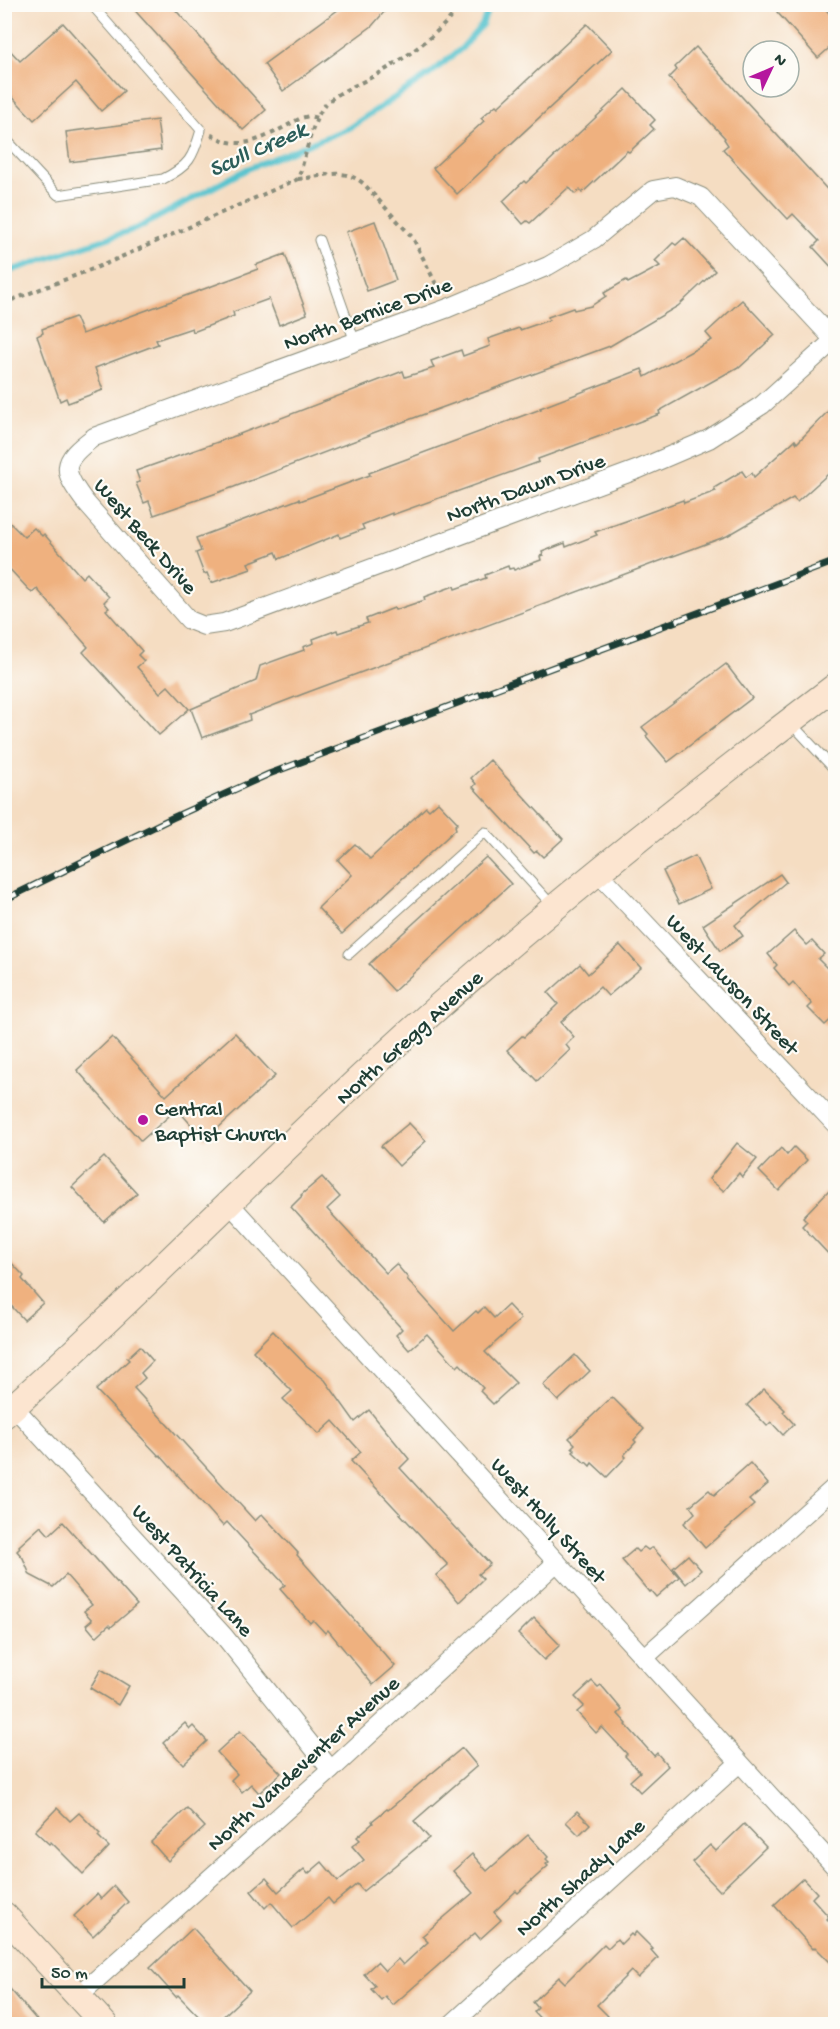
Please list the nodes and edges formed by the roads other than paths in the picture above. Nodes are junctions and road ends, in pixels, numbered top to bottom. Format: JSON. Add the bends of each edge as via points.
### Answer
{"nodes":[{"id":1,"x":91,"y":4,"type":"edge"},
{"id":2,"x":4,"y":137,"type":"edge"},
{"id":3,"x":319,"y":240,"type":"dead end"},
{"id":4,"x":835,"y":339,"type":"edge"},
{"id":5,"x":355,"y":342,"type":"junction"},
{"id":6,"x":67,"y":464,"type":"joint"},
{"id":7,"x":204,"y":626,"type":"joint"},
{"id":8,"x":836,"y":686,"type":"edge"},
{"id":9,"x":789,"y":722,"type":"junction"},
{"id":10,"x":836,"y":771,"type":"edge"},
{"id":11,"x":598,"y":873,"type":"junction"},
{"id":12,"x":555,"y":908,"type":"junction"},
{"id":13,"x":348,"y":954,"type":"dead end"},
{"id":14,"x":836,"y":1125,"type":"edge"},
{"id":15,"x":229,"y":1203,"type":"junction"},
{"id":16,"x":9,"y":1411,"type":"edge"},
{"id":17,"x":836,"y":1486,"type":"edge"},
{"id":18,"x":557,"y":1562,"type":"junction"},
{"id":19,"x":644,"y":1658,"type":"junction"},
{"id":20,"x":739,"y":1762,"type":"junction"},
{"id":21,"x":331,"y":1770,"type":"junction"},
{"id":22,"x":836,"y":1868,"type":"edge"},
{"id":23,"x":4,"y":1915,"type":"edge"},
{"id":24,"x":78,"y":1996,"type":"junction"},
{"id":25,"x":104,"y":2025,"type":"edge"},
{"id":26,"x":452,"y":2025,"type":"edge"}],
"edges":[{"from":1,"to":2,"type":"lane","via":[[201,130],[194,155],[178,172],[163,179],[58,195]]},
{"from":3,"to":5,"type":"lane"},
{"from":4,"to":5,"type":"street","name":"North Bernice Drive","via":[[701,197],[675,186],[653,190],[594,239],[548,266]]},
{"from":4,"to":7,"type":"street","name":"North Dawn Drive","via":[[762,405],[709,439],[639,469],[224,623]]},
{"from":5,"to":6,"type":"street","name":"North Bernice Drive","via":[[94,437],[75,451]]},
{"from":6,"to":7,"type":"street","name":"West Beck Drive","via":[[71,483],[86,503],[189,620]]},
{"from":8,"to":9,"type":"main road","name":"North Gregg Avenue"},
{"from":9,"to":10,"type":"lane"},
{"from":9,"to":11,"type":"main road","name":"North Gregg Avenue"},
{"from":11,"to":12,"type":"main road","name":"North Gregg Avenue"},
{"from":11,"to":14,"type":"street","name":"West Lawson Street"},
{"from":12,"to":13,"type":"lane","via":[[485,832]]},
{"from":12,"to":15,"type":"main road","name":"North Gregg Avenue","via":[[390,1051]]},
{"from":15,"to":16,"type":"main road","name":"North Gregg Avenue"},
{"from":15,"to":18,"type":"street","name":"West Holly Street"},
{"from":16,"to":21,"type":"street","name":"West Patricia Lane","via":[[224,1636]]},
{"from":17,"to":19,"type":"street"},
{"from":18,"to":19,"type":"street","name":"West Holly Street"},
{"from":18,"to":21,"type":"street","name":"North Vandeventer Avenue"},
{"from":19,"to":20,"type":"street","name":"West Holly Street"},
{"from":20,"to":22,"type":"street","name":"West Holly Street"},
{"from":20,"to":26,"type":"street","name":"North Shady Lane"},
{"from":21,"to":24,"type":"street","name":"North Vandeventer Avenue"},
{"from":23,"to":24,"type":"main road"},
{"from":24,"to":25,"type":"main road"}]}
